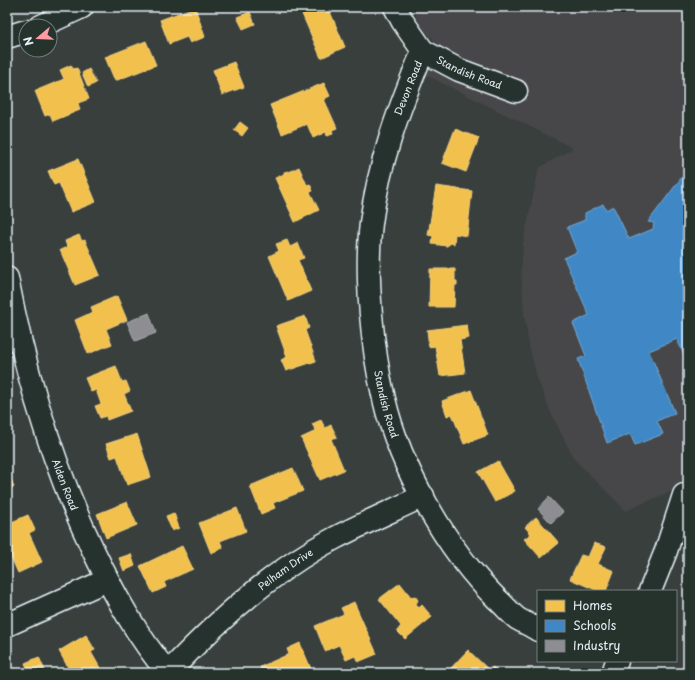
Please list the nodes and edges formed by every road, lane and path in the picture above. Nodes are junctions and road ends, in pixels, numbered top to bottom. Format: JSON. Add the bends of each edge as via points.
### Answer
{"nodes":[{"id":1,"x":82,"y":7,"type":"edge"},
{"id":2,"x":395,"y":7,"type":"edge"},
{"id":3,"x":58,"y":18,"type":"edge"},
{"id":4,"x":18,"y":34,"type":"edge"},
{"id":5,"x":7,"y":37,"type":"edge"},
{"id":6,"x":423,"y":52,"type":"junction"},
{"id":7,"x":516,"y":91,"type":"dead end"},
{"id":8,"x":392,"y":130,"type":"joint"},
{"id":9,"x":7,"y":278,"type":"edge"},
{"id":10,"x":684,"y":495,"type":"dead end"},
{"id":11,"x":423,"y":496,"type":"junction"},
{"id":12,"x":107,"y":580,"type":"junction"},
{"id":13,"x":650,"y":590,"type":"edge"},
{"id":14,"x":7,"y":625,"type":"edge"},
{"id":15,"x":537,"y":629,"type":"edge"},
{"id":16,"x":617,"y":662,"type":"edge"},
{"id":17,"x":168,"y":673,"type":"edge"},
{"id":18,"x":613,"y":673,"type":"edge"}],
"edges":[{"from":1,"to":3,"type":"street"},
{"from":2,"to":6,"type":"street","name":"Devon Road"},
{"from":4,"to":5,"type":"street"},
{"from":6,"to":7,"type":"street","name":"Standish Road","via":[[459,70]]},
{"from":6,"to":8,"type":"street","name":"Devon Road"},
{"from":8,"to":11,"type":"street","name":"Standish Road","via":[[371,224],[369,275],[375,352],[384,401],[402,452]]},
{"from":9,"to":12,"type":"street","name":"Alden Road","via":[[18,335],[54,458]]},
{"from":10,"to":13,"type":"street"},
{"from":11,"to":15,"type":"street","name":"Standish Road","via":[[447,539],[483,585],[517,618]]},
{"from":11,"to":17,"type":"street","name":"Pelham Drive","via":[[334,538],[293,564],[246,599],[197,642]]},
{"from":12,"to":14,"type":"street"},
{"from":12,"to":17,"type":"street","name":"Alden Road","via":[[124,613]]},
{"from":16,"to":18,"type":"street"}]}
